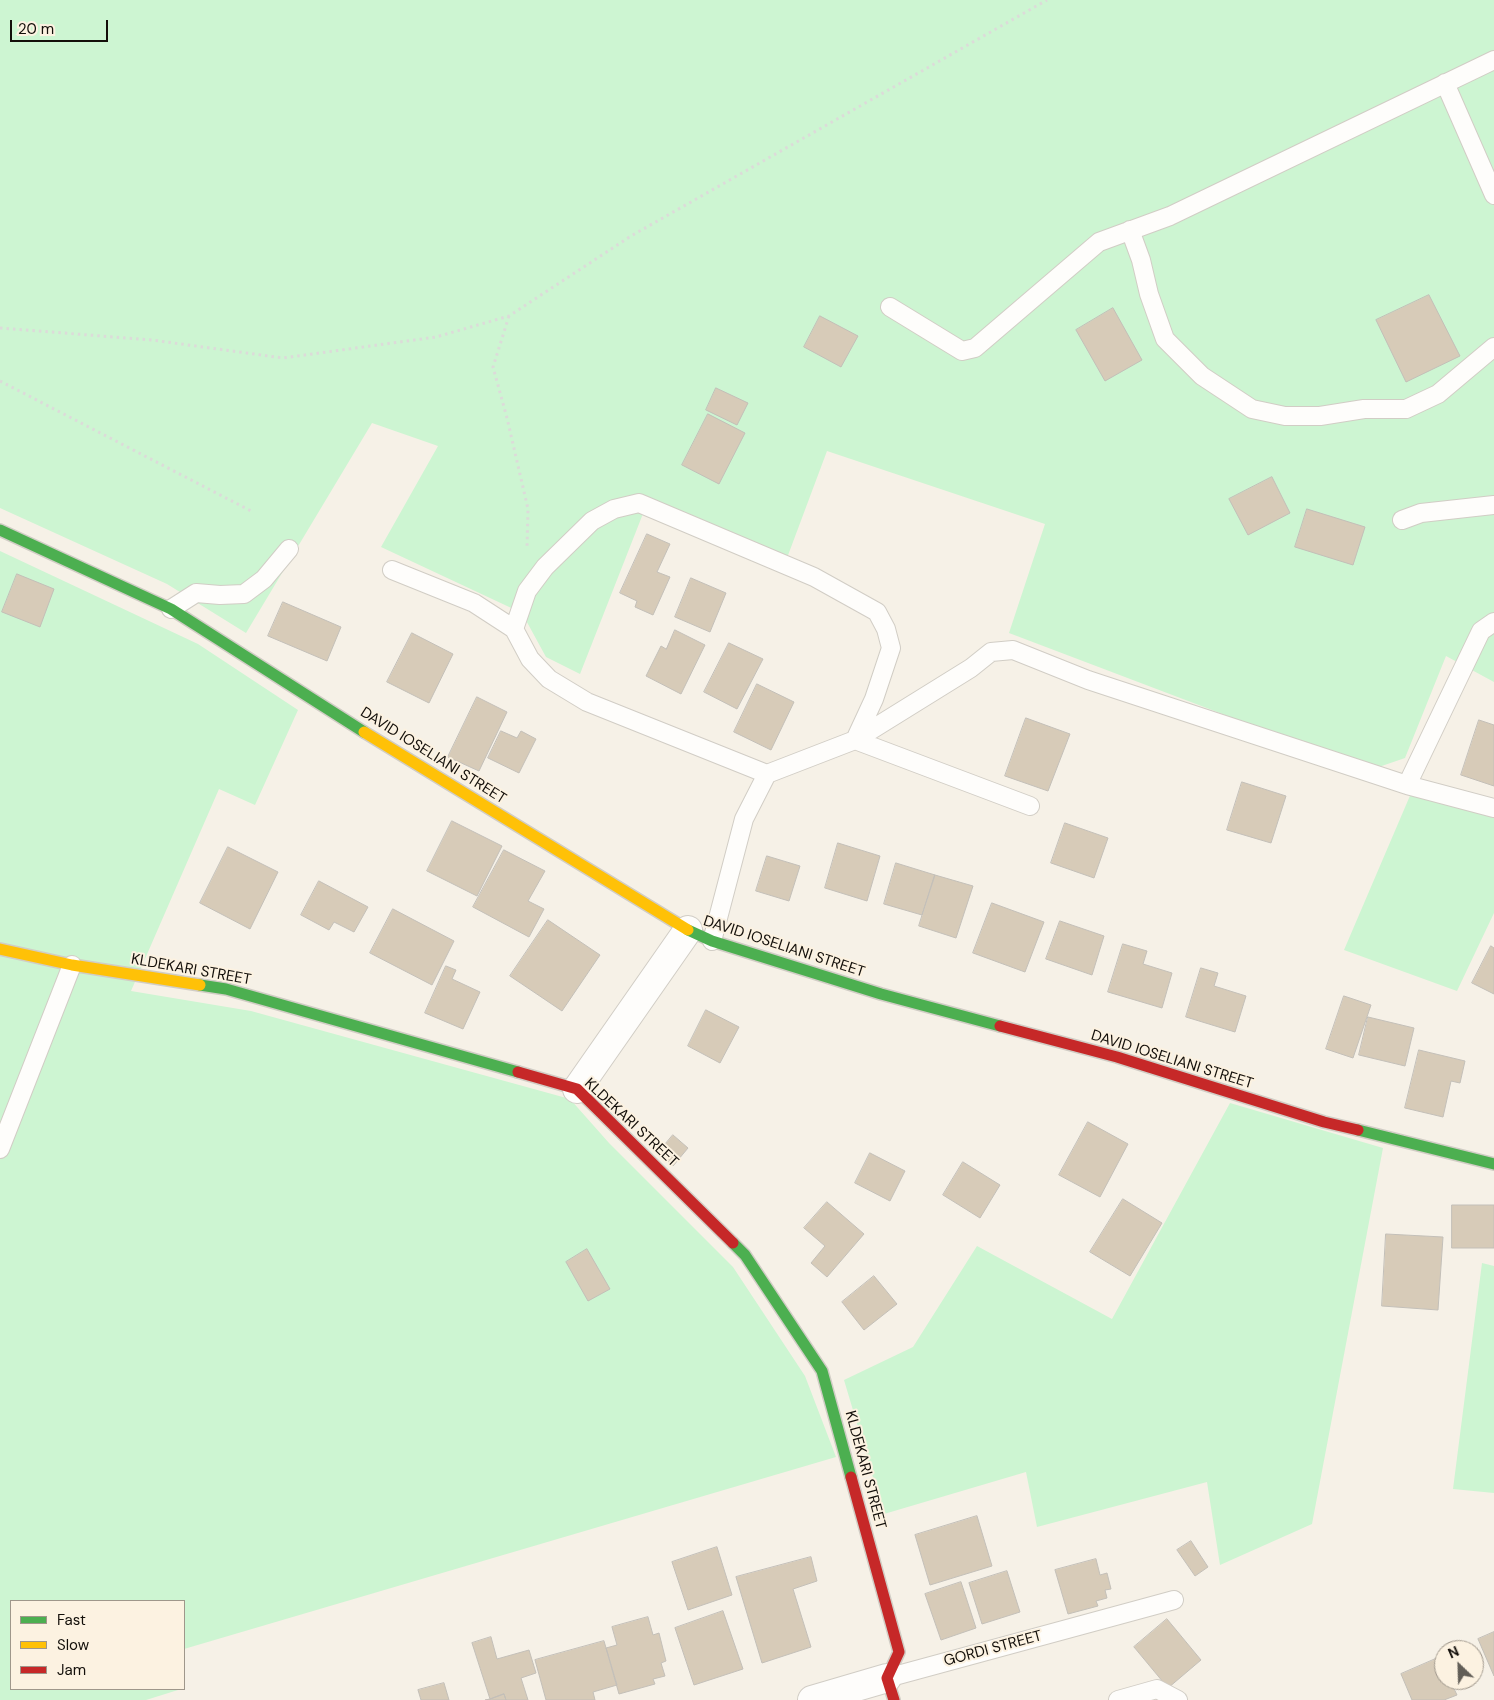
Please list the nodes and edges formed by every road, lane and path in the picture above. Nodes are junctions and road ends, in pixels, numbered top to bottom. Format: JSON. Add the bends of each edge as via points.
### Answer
{"nodes":[{"id":1,"x":1047,"y":0,"type":"edge"},
{"id":2,"x":1494,"y":60,"type":"edge"},
{"id":3,"x":1445,"y":83,"type":"junction"},
{"id":4,"x":1494,"y":195,"type":"edge"},
{"id":5,"x":1130,"y":230,"type":"junction"},
{"id":6,"x":890,"y":306,"type":"dead end"},
{"id":7,"x":510,"y":316,"type":"junction"},
{"id":8,"x":0,"y":328,"type":"edge"},
{"id":9,"x":1494,"y":347,"type":"edge"},
{"id":10,"x":0,"y":381,"type":"edge"},
{"id":11,"x":1494,"y":505,"type":"edge"},
{"id":12,"x":253,"y":512,"type":"dead end"},
{"id":13,"x":1402,"y":520,"type":"dead end"},
{"id":14,"x":0,"y":530,"type":"edge"},
{"id":15,"x":289,"y":549,"type":"dead end"},
{"id":16,"x":392,"y":570,"type":"dead end"},
{"id":17,"x":527,"y":591,"type":"junction"},
{"id":18,"x":172,"y":609,"type":"junction"},
{"id":19,"x":1494,"y":622,"type":"edge"},
{"id":20,"x":514,"y":629,"type":"junction"},
{"id":21,"x":855,"y":740,"type":"junction"},
{"id":22,"x":767,"y":774,"type":"junction"},
{"id":23,"x":1407,"y":785,"type":"junction"},
{"id":24,"x":1030,"y":806,"type":"dead end"},
{"id":25,"x":1494,"y":808,"type":"edge"},
{"id":26,"x":700,"y":936,"type":"junction"},
{"id":27,"x":0,"y":948,"type":"edge"},
{"id":28,"x":72,"y":965,"type":"junction"},
{"id":29,"x":577,"y":1089,"type":"junction"},
{"id":30,"x":0,"y":1149,"type":"edge"},
{"id":31,"x":1494,"y":1164,"type":"edge"},
{"id":32,"x":1174,"y":1600,"type":"dead end"},
{"id":33,"x":890,"y":1689,"type":"edge"},
{"id":34,"x":812,"y":1700,"type":"edge"},
{"id":35,"x":1118,"y":1700,"type":"edge"},
{"id":36,"x":1178,"y":1700,"type":"edge"}],
"edges":[{"from":1,"to":7,"type":"path","via":[[631,236]]},
{"from":2,"to":3,"type":"lane"},
{"from":3,"to":4,"type":"lane"},
{"from":3,"to":5,"type":"lane","via":[[1211,197]]},
{"from":5,"to":6,"type":"lane","via":[[1099,242],[975,348],[962,351]]},
{"from":5,"to":9,"type":"lane","via":[[1166,339],[1202,376],[1252,409],[1284,416],[1320,416],[1364,409],[1406,409],[1438,394]]},
{"from":7,"to":8,"type":"path","via":[[436,337],[284,358],[152,340]]},
{"from":7,"to":17,"type":"path","via":[[493,367],[528,508]]},
{"from":10,"to":12,"type":"path"},
{"from":11,"to":13,"type":"lane","via":[[1421,513]]},
{"from":14,"to":18,"type":"street","name":"DAVID IOSELIANI STREET"},
{"from":15,"to":18,"type":"lane","via":[[264,579],[244,594],[196,593]]},
{"from":16,"to":20,"type":"lane","via":[[474,602]]},
{"from":17,"to":20,"type":"lane"},
{"from":17,"to":21,"type":"lane","via":[[545,567],[592,521],[614,509],[639,503],[814,577],[877,612],[891,648],[874,699]]},
{"from":18,"to":26,"type":"street","name":"DAVID IOSELIANI STREET","via":[[415,764]]},
{"from":19,"to":23,"type":"lane","via":[[1481,631]]},
{"from":20,"to":22,"type":"lane","via":[[530,659],[550,679],[587,702]]},
{"from":21,"to":22,"type":"lane"},
{"from":21,"to":23,"type":"lane","via":[[971,668],[991,652],[1013,650],[1088,680]]},
{"from":21,"to":24,"type":"lane"},
{"from":22,"to":26,"type":"lane","via":[[744,819]]},
{"from":23,"to":25,"type":"lane"},
{"from":26,"to":29,"type":"street"},
{"from":26,"to":31,"type":"street","name":"DAVID IOSELIANI STREET","via":[[881,994],[1117,1057],[1324,1122]]},
{"from":27,"to":28,"type":"street","name":"KLDEKARI STREET"},
{"from":28,"to":29,"type":"street","name":"KLDEKARI STREET","via":[[226,989]]},
{"from":28,"to":30,"type":"lane"},
{"from":29,"to":33,"type":"street","name":"KLDEKARI STREET","via":[[745,1255],[822,1371],[899,1652]]},
{"from":32,"to":33,"type":"lane","name":"GORDI STREET"},
{"from":33,"to":34,"type":"street","name":"GORDI STREET"},
{"from":35,"to":36,"type":"lane","via":[[1157,1688]]}]}
